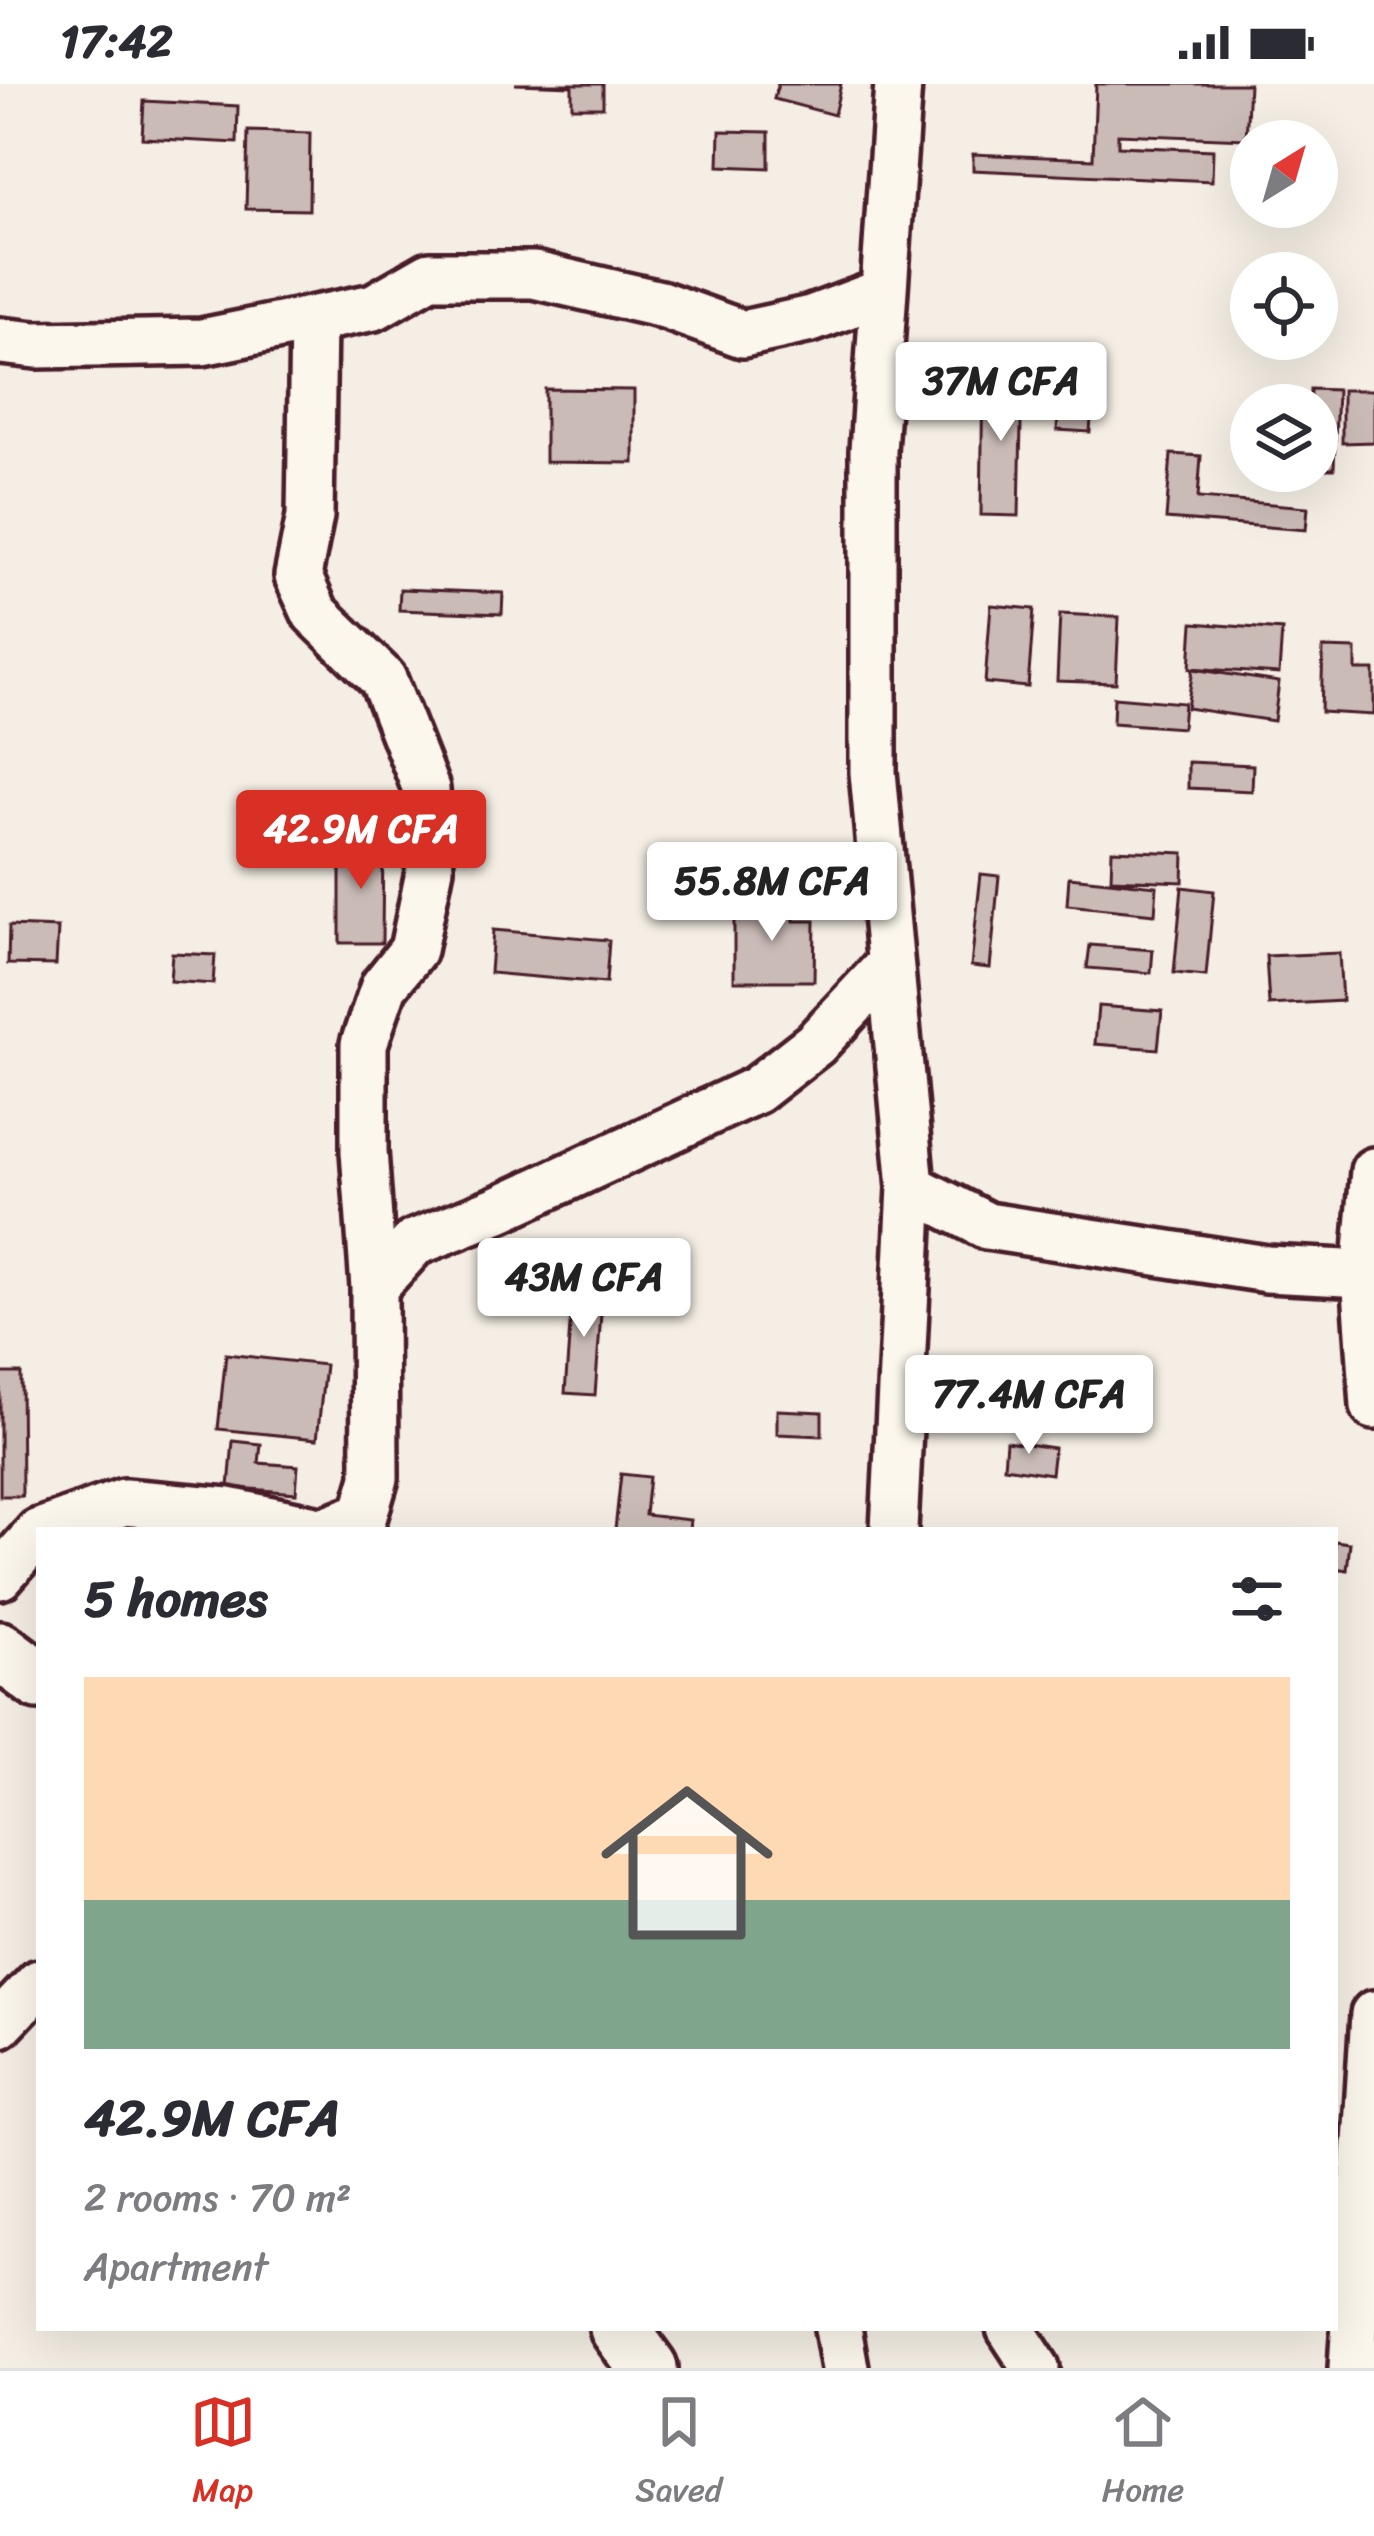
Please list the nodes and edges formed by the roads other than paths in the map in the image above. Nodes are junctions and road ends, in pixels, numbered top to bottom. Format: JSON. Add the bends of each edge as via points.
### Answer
{"nodes":[{"id":1,"x":898,"y":84,"type":"edge"},
{"id":2,"x":883,"y":292,"type":"junction"},
{"id":3,"x":313,"y":322,"type":"junction"},
{"id":4,"x":0,"y":340,"type":"edge"},
{"id":5,"x":889,"y":965,"type":"junction"},
{"id":6,"x":1374,"y":1171,"type":"edge"},
{"id":7,"x":911,"y":1187,"type":"junction"},
{"id":8,"x":1365,"y":1274,"type":"junction"},
{"id":9,"x":374,"y":1287,"type":"junction"},
{"id":10,"x":1374,"y":1377,"type":"edge"},
{"id":11,"x":1374,"y":1406,"type":"edge"},
{"id":12,"x":53,"y":1527,"type":"edge"},
{"id":13,"x":308,"y":1527,"type":"edge"},
{"id":14,"x":331,"y":1527,"type":"edge"},
{"id":15,"x":894,"y":1527,"type":"edge"},
{"id":16,"x":36,"y":1537,"type":"edge"},
{"id":17,"x":0,"y":1576,"type":"edge"},
{"id":18,"x":0,"y":1651,"type":"edge"},
{"id":19,"x":36,"y":1678,"type":"edge"},
{"id":20,"x":36,"y":1986,"type":"edge"},
{"id":21,"x":1374,"y":2014,"type":"edge"},
{"id":22,"x":0,"y":2024,"type":"edge"},
{"id":23,"x":621,"y":2331,"type":"edge"},
{"id":24,"x":838,"y":2331,"type":"edge"},
{"id":25,"x":1012,"y":2331,"type":"edge"},
{"id":26,"x":648,"y":2368,"type":"edge"},
{"id":27,"x":844,"y":2368,"type":"edge"},
{"id":28,"x":1036,"y":2368,"type":"edge"},
{"id":29,"x":1352,"y":2368,"type":"edge"}],
"edges":[{"from":1,"to":2,"type":"street"},
{"from":2,"to":3,"type":"street","via":[[743,334],[660,304],[534,275],[430,274],[374,308]]},
{"from":2,"to":5,"type":"street","via":[[873,451],[873,772]]},
{"from":3,"to":4,"type":"street","via":[[202,342]]},
{"from":3,"to":9,"type":"street","via":[[310,517],[298,576],[315,613],[382,679],[426,789],[430,868],[413,950],[384,986],[364,1044]]},
{"from":5,"to":7,"type":"street"},
{"from":5,"to":9,"type":"street","via":[[815,1044],[756,1090],[414,1243]]},
{"from":6,"to":8,"type":"street"},
{"from":7,"to":8,"type":"street","via":[[987,1226],[1267,1269]]},
{"from":7,"to":15,"type":"street"},
{"from":8,"to":10,"type":"street"},
{"from":9,"to":14,"type":"street","via":[[374,1478],[364,1515]]},
{"from":10,"to":11,"type":"street"},
{"from":12,"to":13,"type":"street","via":[[124,1502]]},
{"from":16,"to":17,"type":"street"},
{"from":18,"to":19,"type":"main road"},
{"from":20,"to":22,"type":"street"},
{"from":21,"to":29,"type":"street"},
{"from":23,"to":26,"type":"main road"},
{"from":24,"to":27,"type":"street"},
{"from":25,"to":28,"type":"street"}]}
